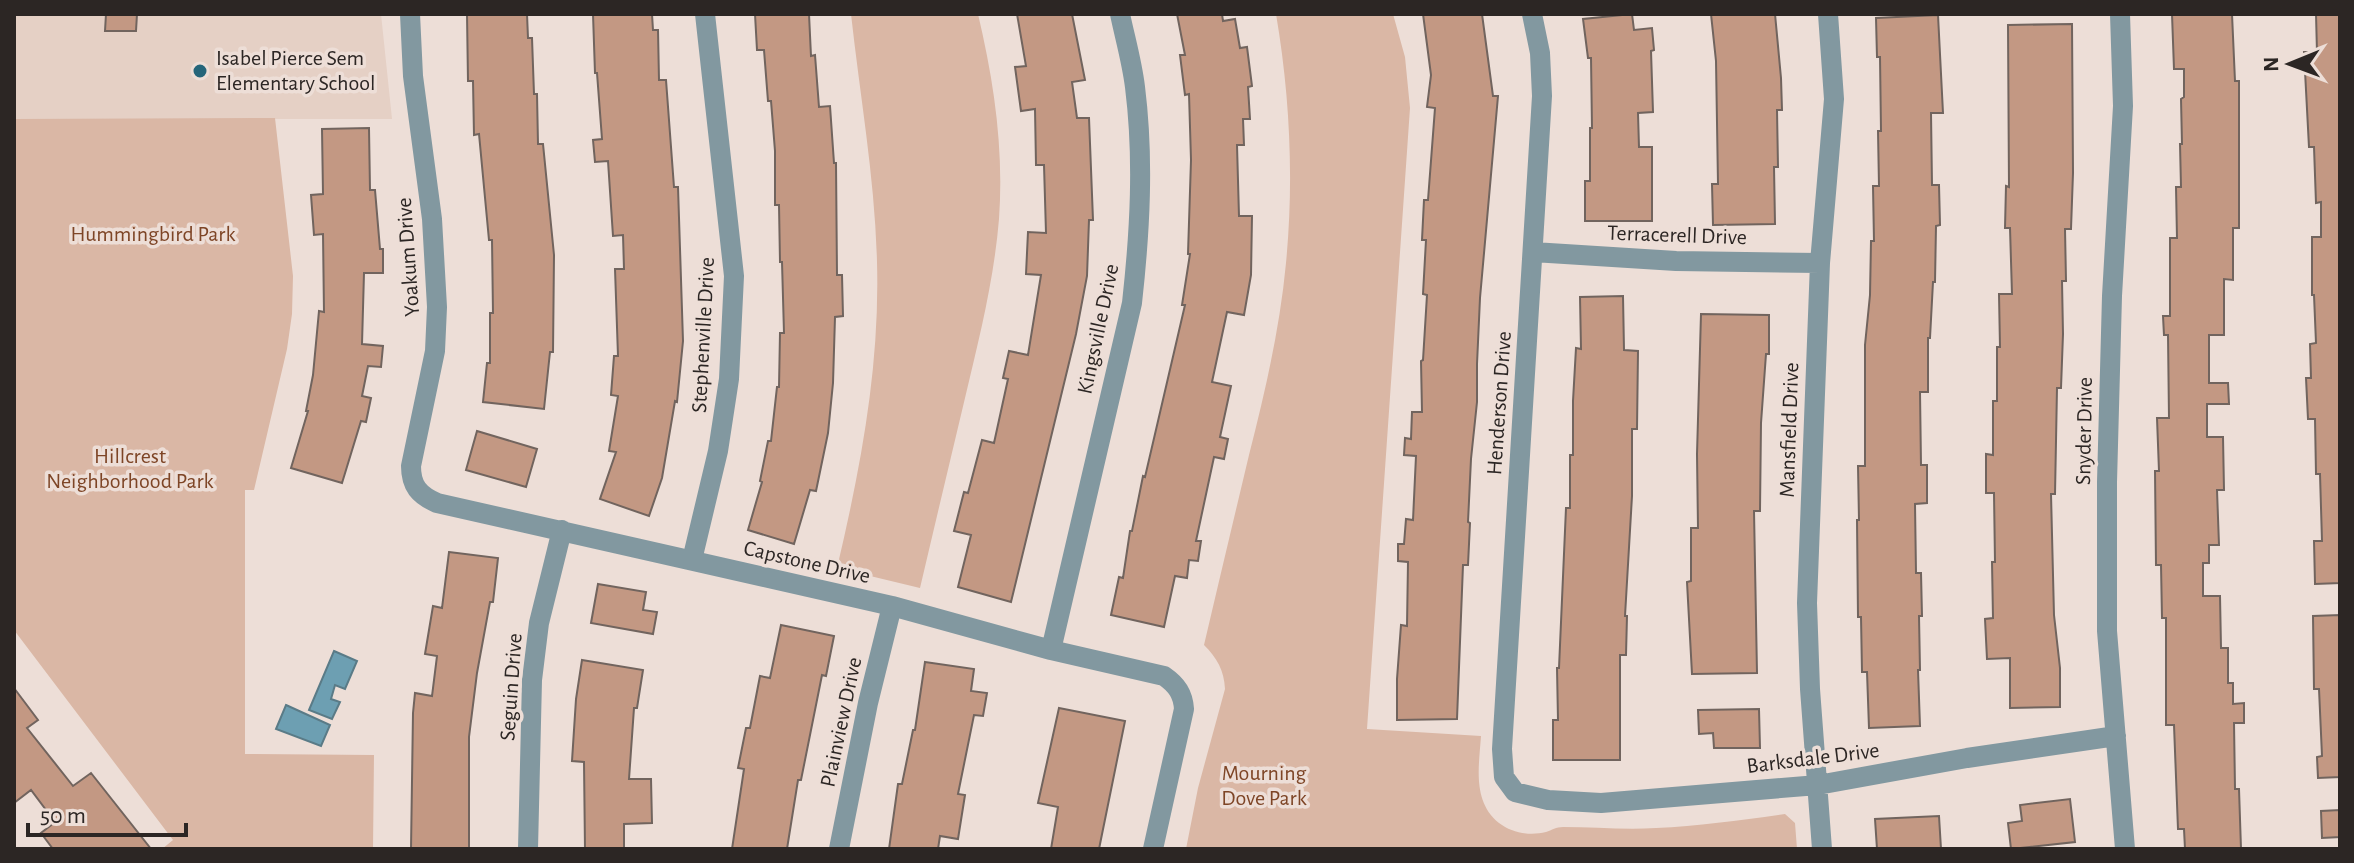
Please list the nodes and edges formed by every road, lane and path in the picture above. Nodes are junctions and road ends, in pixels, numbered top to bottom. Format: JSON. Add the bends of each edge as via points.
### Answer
{"nodes":[{"id":1,"x":410,"y":14,"type":"edge"},
{"id":2,"x":705,"y":14,"type":"edge"},
{"id":3,"x":1120,"y":14,"type":"edge"},
{"id":4,"x":1532,"y":14,"type":"edge"},
{"id":5,"x":1828,"y":14,"type":"edge"},
{"id":6,"x":2120,"y":14,"type":"edge"},
{"id":7,"x":1533,"y":252,"type":"junction"},
{"id":8,"x":1820,"y":263,"type":"junction"},
{"id":9,"x":420,"y":494,"type":"joint"},
{"id":10,"x":562,"y":530,"type":"junction"},
{"id":11,"x":692,"y":560,"type":"junction"},
{"id":12,"x":892,"y":606,"type":"junction"},
{"id":13,"x":1051,"y":650,"type":"junction"},
{"id":14,"x":2116,"y":736,"type":"junction"},
{"id":15,"x":1818,"y":785,"type":"junction"},
{"id":16,"x":1515,"y":792,"type":"joint"},
{"id":17,"x":528,"y":849,"type":"edge"},
{"id":18,"x":839,"y":849,"type":"edge"},
{"id":19,"x":1153,"y":849,"type":"edge"},
{"id":20,"x":1822,"y":849,"type":"edge"},
{"id":21,"x":2125,"y":849,"type":"edge"}],
"edges":[{"from":1,"to":9,"type":"street","name":"Yoakum Drive","via":[[437,307],[435,351],[411,466]]},
{"from":2,"to":11,"type":"street","name":"Stephenville Drive","via":[[734,276],[725,408]]},
{"from":3,"to":13,"type":"street","name":"Kingsville Drive","via":[[1135,86],[1141,180],[1138,248],[1132,303]]},
{"from":4,"to":7,"type":"street","name":"Henderson Drive","via":[[1542,96]]},
{"from":5,"to":8,"type":"street","name":"Mansfield Drive","via":[[1834,99]]},
{"from":6,"to":14,"type":"street","name":"Snyder Drive","via":[[2123,106],[2107,482],[2107,631]]},
{"from":7,"to":8,"type":"street","name":"Terracerell Drive"},
{"from":7,"to":16,"type":"street","name":"Henderson Drive","via":[[1502,749],[1504,777]]},
{"from":8,"to":15,"type":"street","name":"Mansfield Drive","via":[[1807,603]]},
{"from":9,"to":10,"type":"street","name":"Capstone Drive","via":[[437,503]]},
{"from":10,"to":11,"type":"street","name":"Capstone Drive"},
{"from":10,"to":17,"type":"street","name":"Seguin Drive","via":[[539,623],[532,680]]},
{"from":11,"to":12,"type":"street","name":"Capstone Drive"},
{"from":12,"to":13,"type":"street","name":"Capstone Drive"},
{"from":12,"to":18,"type":"street","name":"Plainview Drive"},
{"from":13,"to":19,"type":"street","name":"Capstone Drive","via":[[1164,676],[1179,690],[1184,709]]},
{"from":14,"to":15,"type":"street","name":"Barksdale Drive"},
{"from":14,"to":21,"type":"street","name":"Snyder Drive"},
{"from":15,"to":16,"type":"street","name":"Barksdale Drive","via":[[1601,803]]},
{"from":15,"to":20,"type":"street","name":"Mansfield Drive"}]}
